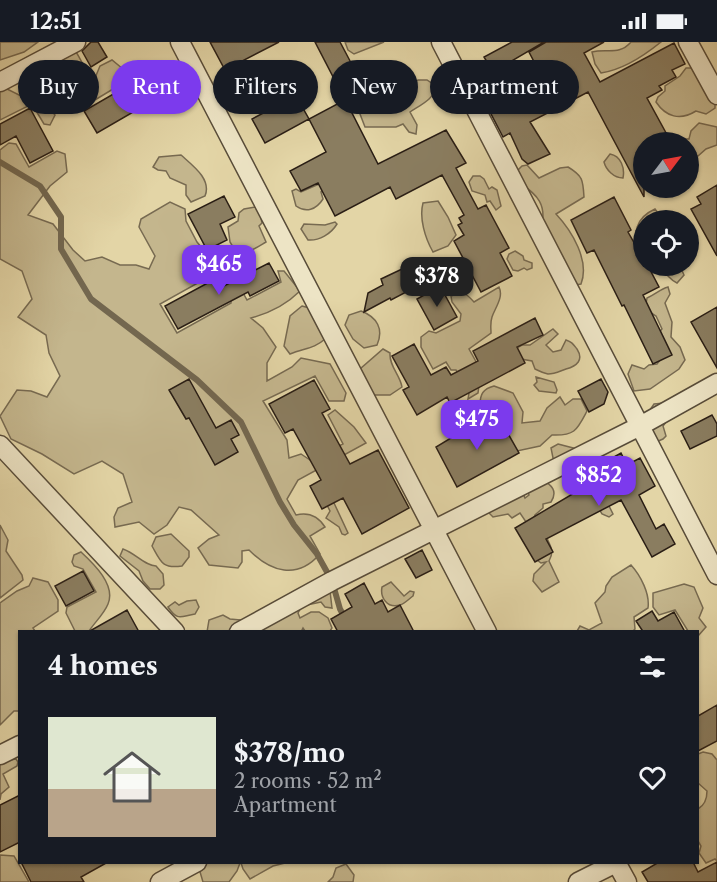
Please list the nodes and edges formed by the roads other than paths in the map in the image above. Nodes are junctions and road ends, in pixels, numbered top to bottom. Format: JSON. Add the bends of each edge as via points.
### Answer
{"nodes":[{"id":1,"x":76,"y":42,"type":"edge"},
{"id":2,"x":180,"y":42,"type":"edge"},
{"id":3,"x":441,"y":42,"type":"edge"},
{"id":4,"x":688,"y":42,"type":"edge"},
{"id":5,"x":0,"y":82,"type":"edge"},
{"id":6,"x":717,"y":95,"type":"edge"},
{"id":7,"x":717,"y":383,"type":"edge"},
{"id":8,"x":640,"y":426,"type":"junction"},
{"id":9,"x":0,"y":446,"type":"edge"},
{"id":10,"x":435,"y":530,"type":"junction"},
{"id":11,"x":717,"y":575,"type":"edge"},
{"id":12,"x":173,"y":630,"type":"edge"},
{"id":13,"x":243,"y":630,"type":"edge"},
{"id":14,"x":486,"y":630,"type":"edge"},
{"id":15,"x":18,"y":746,"type":"edge"},
{"id":16,"x":0,"y":755,"type":"edge"},
{"id":17,"x":194,"y":864,"type":"edge"},
{"id":18,"x":612,"y":864,"type":"edge"},
{"id":19,"x":617,"y":864,"type":"edge"},
{"id":20,"x":160,"y":882,"type":"edge"},
{"id":21,"x":578,"y":882,"type":"edge"},
{"id":22,"x":627,"y":882,"type":"edge"}],
"edges":[{"from":1,"to":5,"type":"street"},
{"from":2,"to":10,"type":"street"},
{"from":3,"to":8,"type":"street"},
{"from":4,"to":6,"type":"street"},
{"from":7,"to":8,"type":"street"},
{"from":8,"to":10,"type":"street"},
{"from":8,"to":11,"type":"street"},
{"from":9,"to":12,"type":"street"},
{"from":10,"to":13,"type":"street"},
{"from":10,"to":14,"type":"street"},
{"from":15,"to":16,"type":"street"},
{"from":17,"to":20,"type":"street"},
{"from":18,"to":21,"type":"street"},
{"from":19,"to":22,"type":"street"}]}
